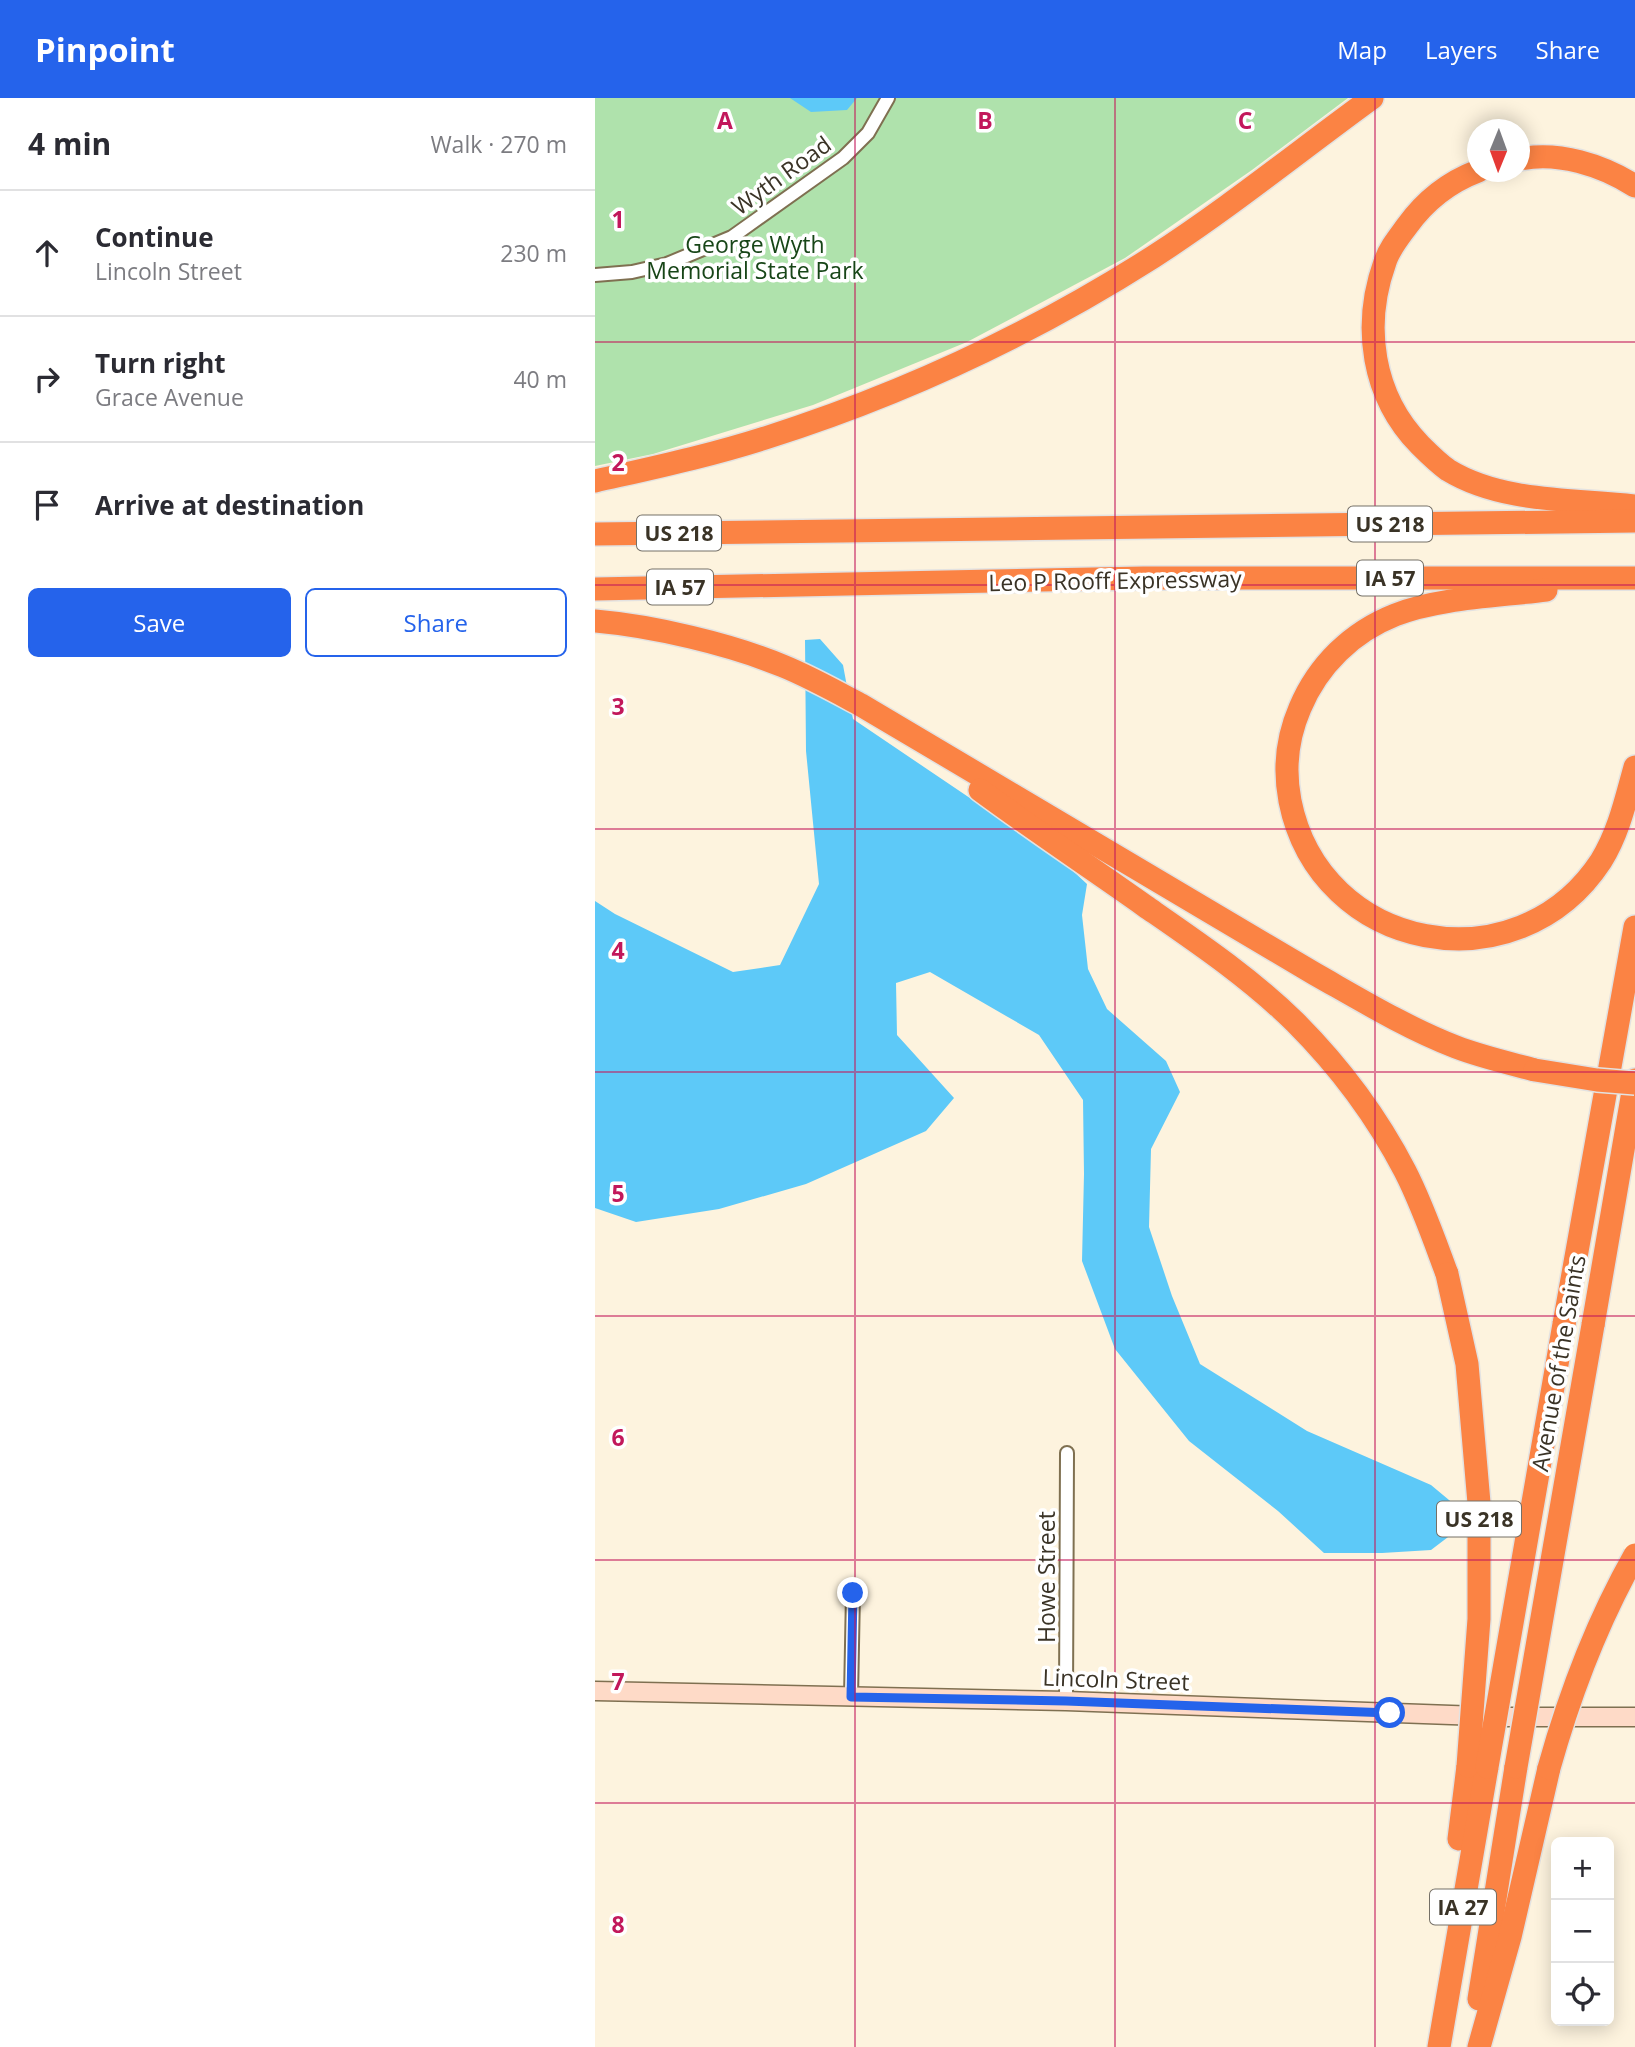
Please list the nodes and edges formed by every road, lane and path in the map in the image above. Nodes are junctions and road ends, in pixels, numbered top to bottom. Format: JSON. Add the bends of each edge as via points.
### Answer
{"nodes":[{"id":1,"x":888,"y":98,"type":"edge"},
{"id":2,"x":1372,"y":98,"type":"edge"},
{"id":3,"x":1530,"y":158,"type":"edge"},
{"id":4,"x":1467,"y":177,"type":"edge"},
{"id":5,"x":1635,"y":186,"type":"edge"},
{"id":6,"x":595,"y":275,"type":"edge"},
{"id":7,"x":595,"y":481,"type":"edge"},
{"id":8,"x":1635,"y":506,"type":"edge"},
{"id":9,"x":1635,"y":521,"type":"edge"},
{"id":10,"x":595,"y":534,"type":"edge"},
{"id":11,"x":1635,"y":579,"type":"edge"},
{"id":12,"x":595,"y":589,"type":"edge"},
{"id":13,"x":595,"y":621,"type":"edge"},
{"id":14,"x":861,"y":705,"type":"junction"},
{"id":15,"x":1635,"y":767,"type":"edge"},
{"id":16,"x":1635,"y":927,"type":"edge"},
{"id":17,"x":1635,"y":1081,"type":"edge"},
{"id":18,"x":1067,"y":1453,"type":"dead end"},
{"id":19,"x":1635,"y":1555,"type":"edge"},
{"id":20,"x":853,"y":1593,"type":"dead end"},
{"id":21,"x":595,"y":1691,"type":"edge"},
{"id":22,"x":851,"y":1697,"type":"junction"},
{"id":23,"x":1066,"y":1701,"type":"junction"},
{"id":24,"x":1635,"y":1717,"type":"edge"},
{"id":25,"x":1478,"y":1766,"type":"junction"},
{"id":26,"x":1433,"y":2047,"type":"edge"},
{"id":27,"x":1439,"y":2047,"type":"edge"},
{"id":28,"x":1471,"y":2047,"type":"edge"},
{"id":29,"x":1479,"y":2047,"type":"edge"}],
"edges":[{"from":1,"to":6,"type":"street","name":"Wyth Road","via":[[868,133],[843,158],[732,237],[667,264]]},
{"from":2,"to":7,"type":"highway","via":[[1229,206],[1102,288],[1003,342],[882,396],[764,439]]},
{"from":3,"to":5,"type":"highway","via":[[1551,157],[1593,165]]},
{"from":4,"to":8,"type":"highway","via":[[1427,203],[1385,260],[1372,329],[1378,376],[1387,399],[1430,456],[1470,481],[1496,491]]},
{"from":9,"to":10,"type":"highway","number":"US 218"},
{"from":11,"to":12,"type":"highway","name":"Leo P Rooff Expressway","number":"IA 57","via":[[1145,578]]},
{"from":11,"to":15,"type":"highway","via":[[1421,607],[1378,622],[1342,647],[1311,686],[1297,715],[1286,774],[1299,833],[1316,865],[1341,894],[1388,925],[1426,937],[1464,940],[1523,927],[1572,895],[1613,838]]},
{"from":13,"to":14,"type":"highway","number":"US 218","via":[[676,634],[744,652]]},
{"from":14,"to":17,"type":"highway","bridge":true,"via":[[1315,974],[1425,1033],[1535,1070]]},
{"from":14,"to":25,"type":"highway","number":"US 218","bridge":true,"via":[[1220,957],[1287,1014],[1359,1097],[1404,1170],[1447,1274],[1467,1364],[1479,1503]]},
{"from":16,"to":25,"type":"highway","name":"Avenue of the Saints","number":"IA 27","bridge":true},
{"from":17,"to":28,"type":"highway","name":"Avenue of the Saints","bridge":true},
{"from":18,"to":23,"type":"street","name":"Howe Street"},
{"from":19,"to":29,"type":"highway","bridge":true,"via":[[1574,1685]]},
{"from":20,"to":22,"type":"street"},
{"from":21,"to":22,"type":"main road","name":"Lincoln Street"},
{"from":22,"to":23,"type":"main road","name":"Lincoln Street"},
{"from":23,"to":24,"type":"main road","name":"Lincoln Street","via":[[1468,1716]]},
{"from":25,"to":26,"type":"highway","number":"US 218","via":[[1444,1941]]},
{"from":25,"to":27,"type":"highway","name":"Avenue of the Saints","number":"IA 27"}]}
